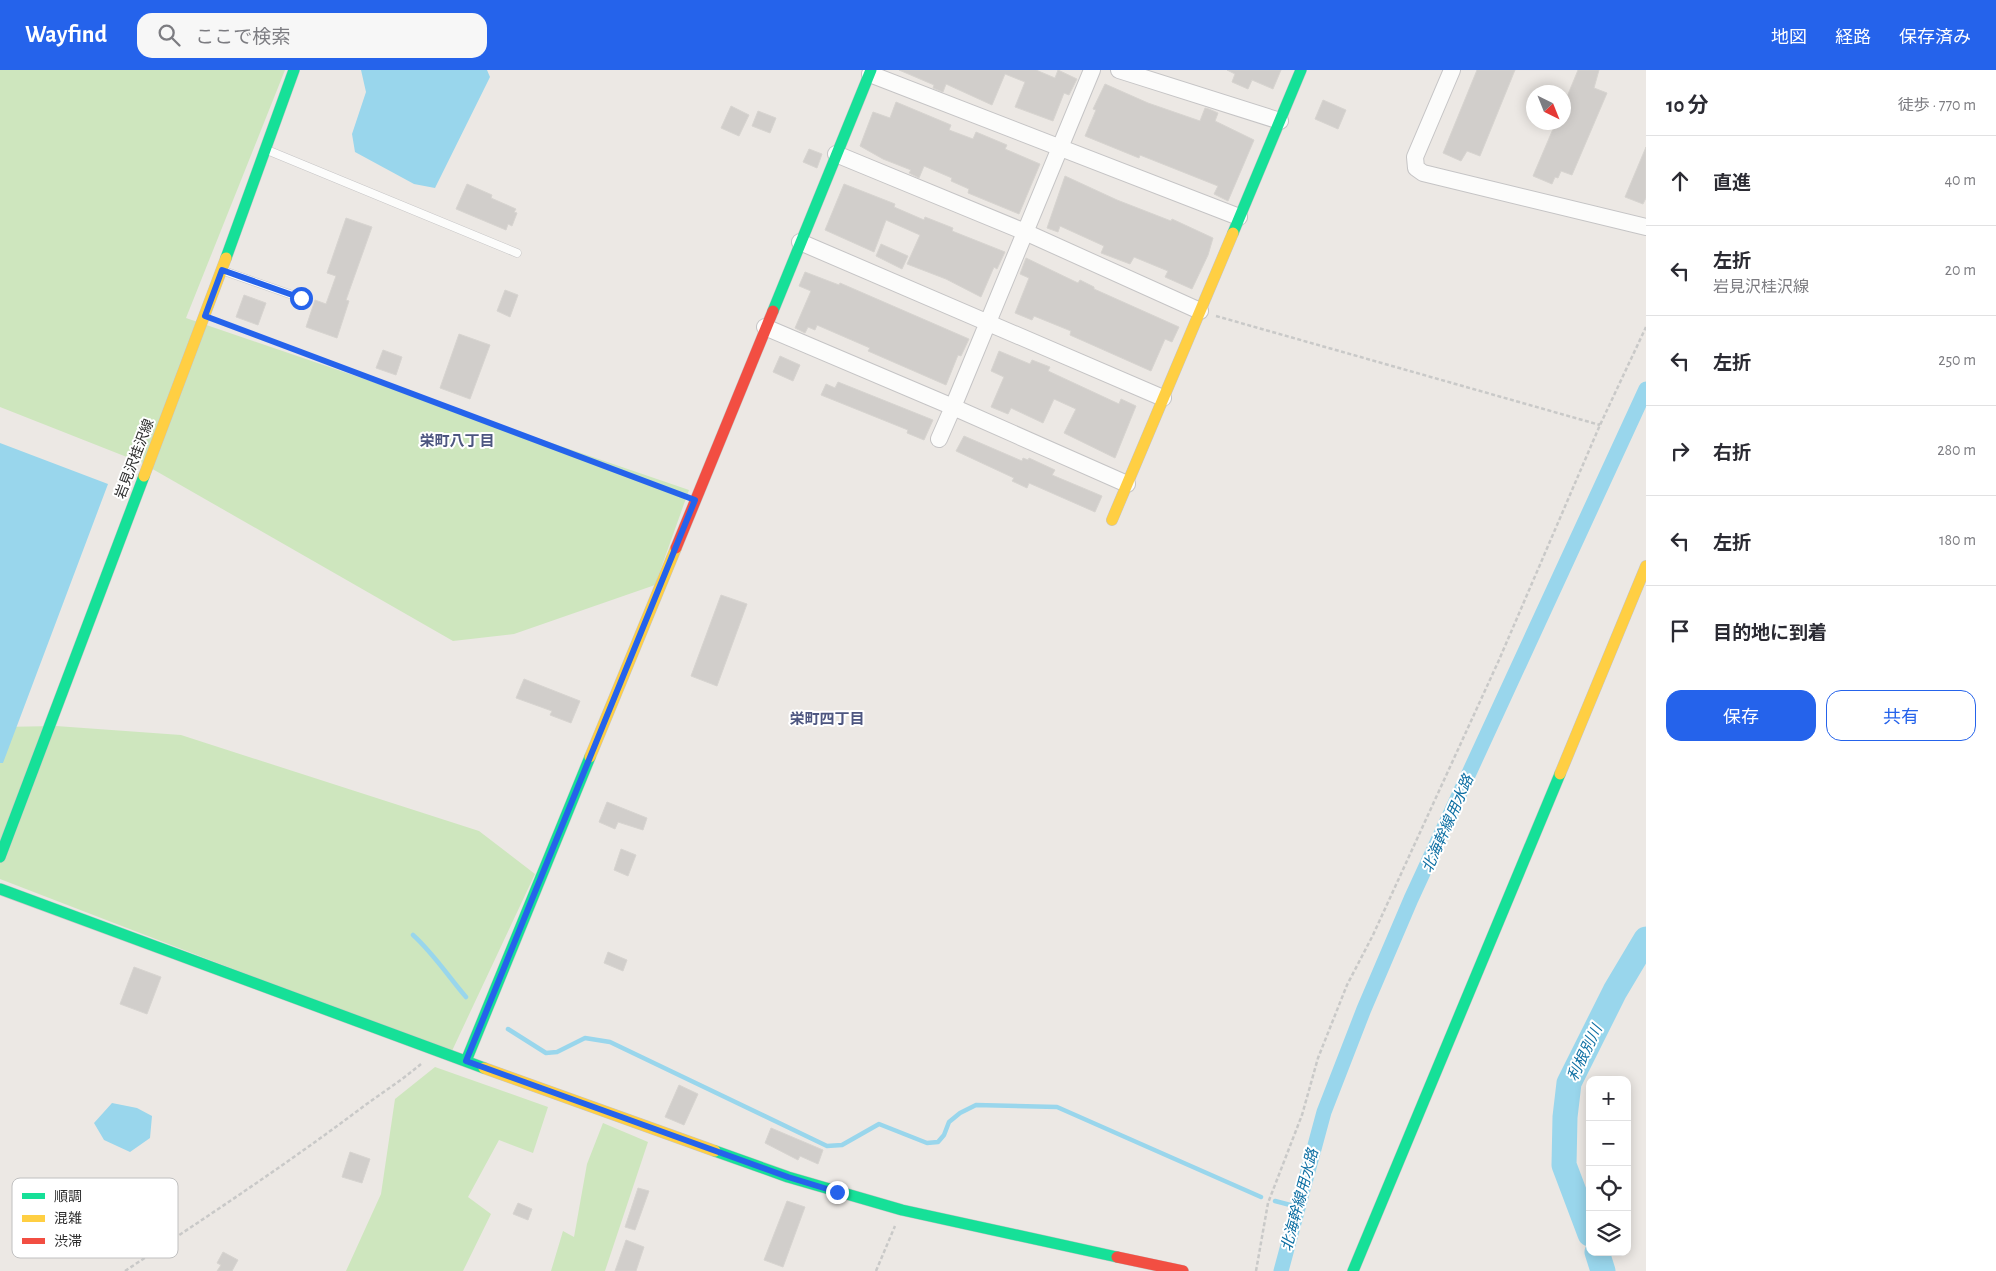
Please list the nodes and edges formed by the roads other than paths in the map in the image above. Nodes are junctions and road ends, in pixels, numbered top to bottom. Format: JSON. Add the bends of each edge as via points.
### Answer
{"nodes":[{"id":1,"x":294,"y":70,"type":"edge"},
{"id":2,"x":1092,"y":70,"type":"edge"},
{"id":3,"x":1119,"y":70,"type":"edge"},
{"id":4,"x":1301,"y":70,"type":"edge"},
{"id":5,"x":1452,"y":70,"type":"edge"},
{"id":6,"x":870,"y":72,"type":"edge"},
{"id":7,"x":1280,"y":121,"type":"junction"},
{"id":8,"x":1060,"y":147,"type":"junction"},
{"id":9,"x":265,"y":150,"type":"junction"},
{"id":10,"x":836,"y":154,"type":"junction"},
{"id":11,"x":1239,"y":217,"type":"junction"},
{"id":12,"x":1646,"y":227,"type":"edge"},
{"id":13,"x":1025,"y":232,"type":"junction"},
{"id":14,"x":800,"y":242,"type":"junction"},
{"id":15,"x":517,"y":253,"type":"dead end"},
{"id":16,"x":222,"y":270,"type":"junction"},
{"id":17,"x":301,"y":298,"type":"dead end"},
{"id":18,"x":1200,"y":311,"type":"junction"},
{"id":19,"x":988,"y":322,"type":"junction"},
{"id":20,"x":765,"y":327,"type":"junction"},
{"id":21,"x":1163,"y":398,"type":"junction"},
{"id":22,"x":953,"y":407,"type":"junction"},
{"id":23,"x":939,"y":439,"type":"dead end"},
{"id":24,"x":1127,"y":484,"type":"junction"},
{"id":25,"x":1112,"y":520,"type":"dead end"},
{"id":26,"x":1646,"y":566,"type":"edge"},
{"id":27,"x":0,"y":857,"type":"edge"},
{"id":28,"x":0,"y":889,"type":"edge"},
{"id":29,"x":466,"y":1061,"type":"junction"},
{"id":30,"x":1183,"y":1271,"type":"edge"},
{"id":31,"x":1354,"y":1271,"type":"edge"}],
"edges":[{"from":1,"to":9,"type":"street","name":"岩見沢桂沢線"},
{"from":2,"to":8,"type":"street"},
{"from":3,"to":7,"type":"street"},
{"from":4,"to":7,"type":"street"},
{"from":5,"to":12,"type":"street","via":[[1415,157],[1416,168],[1423,174]]},
{"from":6,"to":8,"type":"street"},
{"from":6,"to":10,"type":"street"},
{"from":7,"to":11,"type":"street"},
{"from":8,"to":11,"type":"street"},
{"from":8,"to":13,"type":"street"},
{"from":9,"to":15,"type":"lane"},
{"from":9,"to":16,"type":"street","name":"岩見沢桂沢線"},
{"from":10,"to":13,"type":"street"},
{"from":10,"to":14,"type":"street"},
{"from":11,"to":18,"type":"street"},
{"from":13,"to":18,"type":"street"},
{"from":13,"to":19,"type":"street"},
{"from":14,"to":19,"type":"street"},
{"from":14,"to":20,"type":"street"},
{"from":16,"to":17,"type":"lane"},
{"from":16,"to":27,"type":"street","name":"岩見沢桂沢線"},
{"from":18,"to":21,"type":"street"},
{"from":19,"to":21,"type":"street"},
{"from":19,"to":22,"type":"street"},
{"from":20,"to":22,"type":"street"},
{"from":20,"to":29,"type":"street"},
{"from":21,"to":24,"type":"street"},
{"from":22,"to":23,"type":"street"},
{"from":22,"to":24,"type":"street"},
{"from":24,"to":25,"type":"street"},
{"from":26,"to":31,"type":"street"},
{"from":28,"to":29,"type":"street"},
{"from":29,"to":30,"type":"street","via":[[788,1177],[902,1210]]}]}
